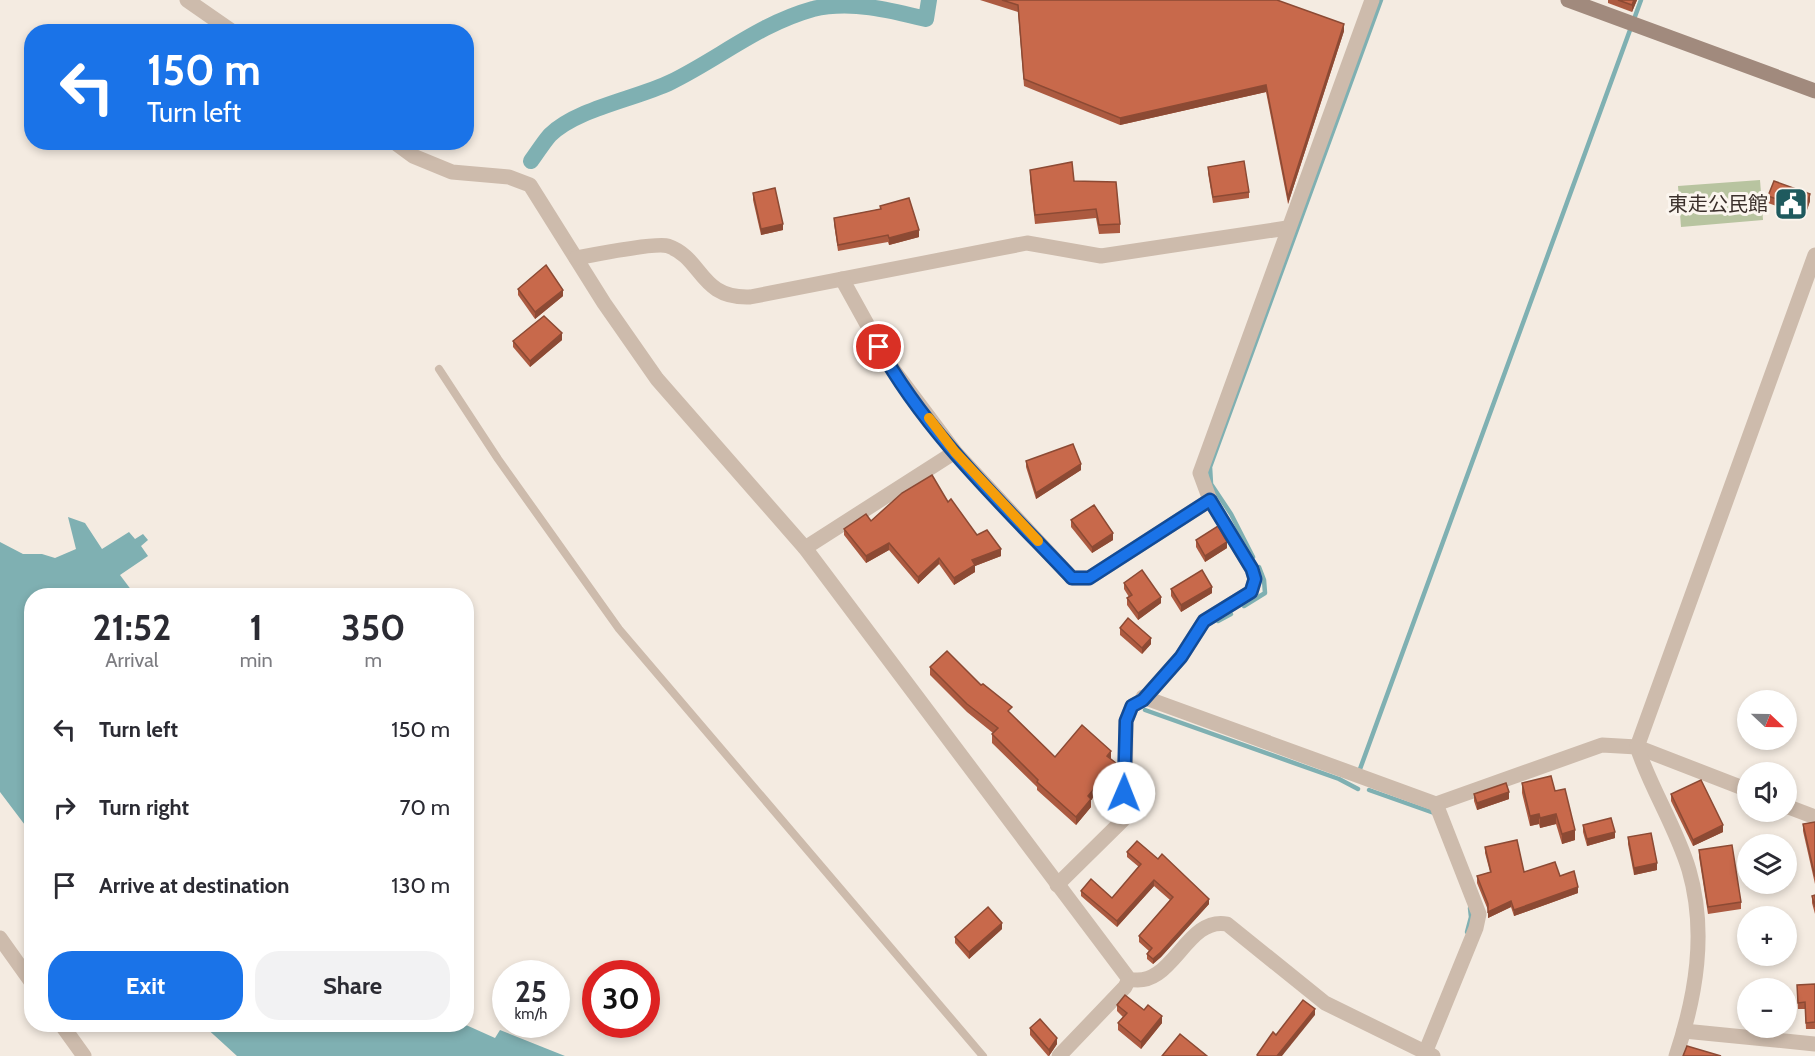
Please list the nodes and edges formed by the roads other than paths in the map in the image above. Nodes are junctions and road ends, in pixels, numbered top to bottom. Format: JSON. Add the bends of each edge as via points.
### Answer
{"nodes":[{"id":1,"x":187,"y":0,"type":"edge"},
{"id":2,"x":1372,"y":0,"type":"edge"},
{"id":3,"x":1568,"y":0,"type":"edge"},
{"id":4,"x":1594,"y":4,"type":"edge"},
{"id":5,"x":222,"y":24,"type":"edge"},
{"id":6,"x":1815,"y":92,"type":"edge"},
{"id":7,"x":405,"y":150,"type":"edge"},
{"id":8,"x":1287,"y":228,"type":"junction"},
{"id":9,"x":1815,"y":255,"type":"edge"},
{"id":10,"x":576,"y":258,"type":"junction"},
{"id":11,"x":842,"y":279,"type":"junction"},
{"id":12,"x":439,"y":369,"type":"dead end"},
{"id":13,"x":955,"y":452,"type":"junction"},
{"id":14,"x":1210,"y":500,"type":"junction"},
{"id":15,"x":805,"y":548,"type":"junction"},
{"id":16,"x":1143,"y":697,"type":"junction"},
{"id":17,"x":1637,"y":747,"type":"junction"},
{"id":18,"x":1737,"y":786,"type":"edge"},
{"id":19,"x":1436,"y":804,"type":"junction"},
{"id":20,"x":1797,"y":810,"type":"edge"},
{"id":21,"x":1815,"y":817,"type":"edge"},
{"id":22,"x":1058,"y":885,"type":"junction"},
{"id":23,"x":0,"y":938,"type":"edge"},
{"id":24,"x":24,"y":972,"type":"edge"},
{"id":25,"x":1129,"y":979,"type":"junction"},
{"id":26,"x":1684,"y":1031,"type":"junction"},
{"id":27,"x":67,"y":1032,"type":"edge"},
{"id":28,"x":1815,"y":1044,"type":"edge"},
{"id":29,"x":1429,"y":1054,"type":"edge"},
{"id":30,"x":84,"y":1056,"type":"edge"},
{"id":31,"x":983,"y":1056,"type":"edge"},
{"id":32,"x":1059,"y":1056,"type":"edge"},
{"id":33,"x":1676,"y":1056,"type":"edge"}],
"edges":[{"from":1,"to":5,"type":"street"},
{"from":2,"to":8,"type":"street"},
{"from":3,"to":4,"type":"street"},
{"from":4,"to":6,"type":"street","via":[[1626,20]]},
{"from":7,"to":10,"type":"street","via":[[452,172],[509,177],[530,185]]},
{"from":8,"to":11,"type":"street","via":[[1101,256],[1027,243]]},
{"from":8,"to":14,"type":"street","via":[[1202,465],[1200,473]]},
{"from":9,"to":17,"type":"street"},
{"from":10,"to":11,"type":"street","via":[[667,246],[682,255],[716,290],[732,298]]},
{"from":10,"to":15,"type":"street","via":[[657,379]]},
{"from":11,"to":13,"type":"street","via":[[889,364]]},
{"from":12,"to":31,"type":"lane","via":[[619,629]]},
{"from":13,"to":14,"type":"street","via":[[1072,578],[1082,580]]},
{"from":13,"to":15,"type":"street"},
{"from":14,"to":16,"type":"street","via":[[1252,569],[1254,586],[1251,592],[1204,621],[1181,657]]},
{"from":15,"to":22,"type":"street"},
{"from":16,"to":19,"type":"street"},
{"from":16,"to":22,"type":"street","via":[[1132,706],[1126,721],[1125,818]]},
{"from":17,"to":18,"type":"street"},
{"from":17,"to":19,"type":"street","via":[[1602,745]]},
{"from":17,"to":26,"type":"street","via":[[1647,779],[1689,869],[1697,907],[1698,952]]},
{"from":19,"to":29,"type":"street","via":[[1479,914]]},
{"from":20,"to":21,"type":"street"},
{"from":22,"to":25,"type":"street"},
{"from":23,"to":24,"type":"street"},
{"from":25,"to":29,"type":"street","via":[[1139,981],[1156,976],[1204,927],[1215,922],[1227,924],[1325,1003]]},
{"from":25,"to":32,"type":"street"},
{"from":26,"to":28,"type":"street"},
{"from":26,"to":33,"type":"street"},
{"from":27,"to":30,"type":"street"}]}
